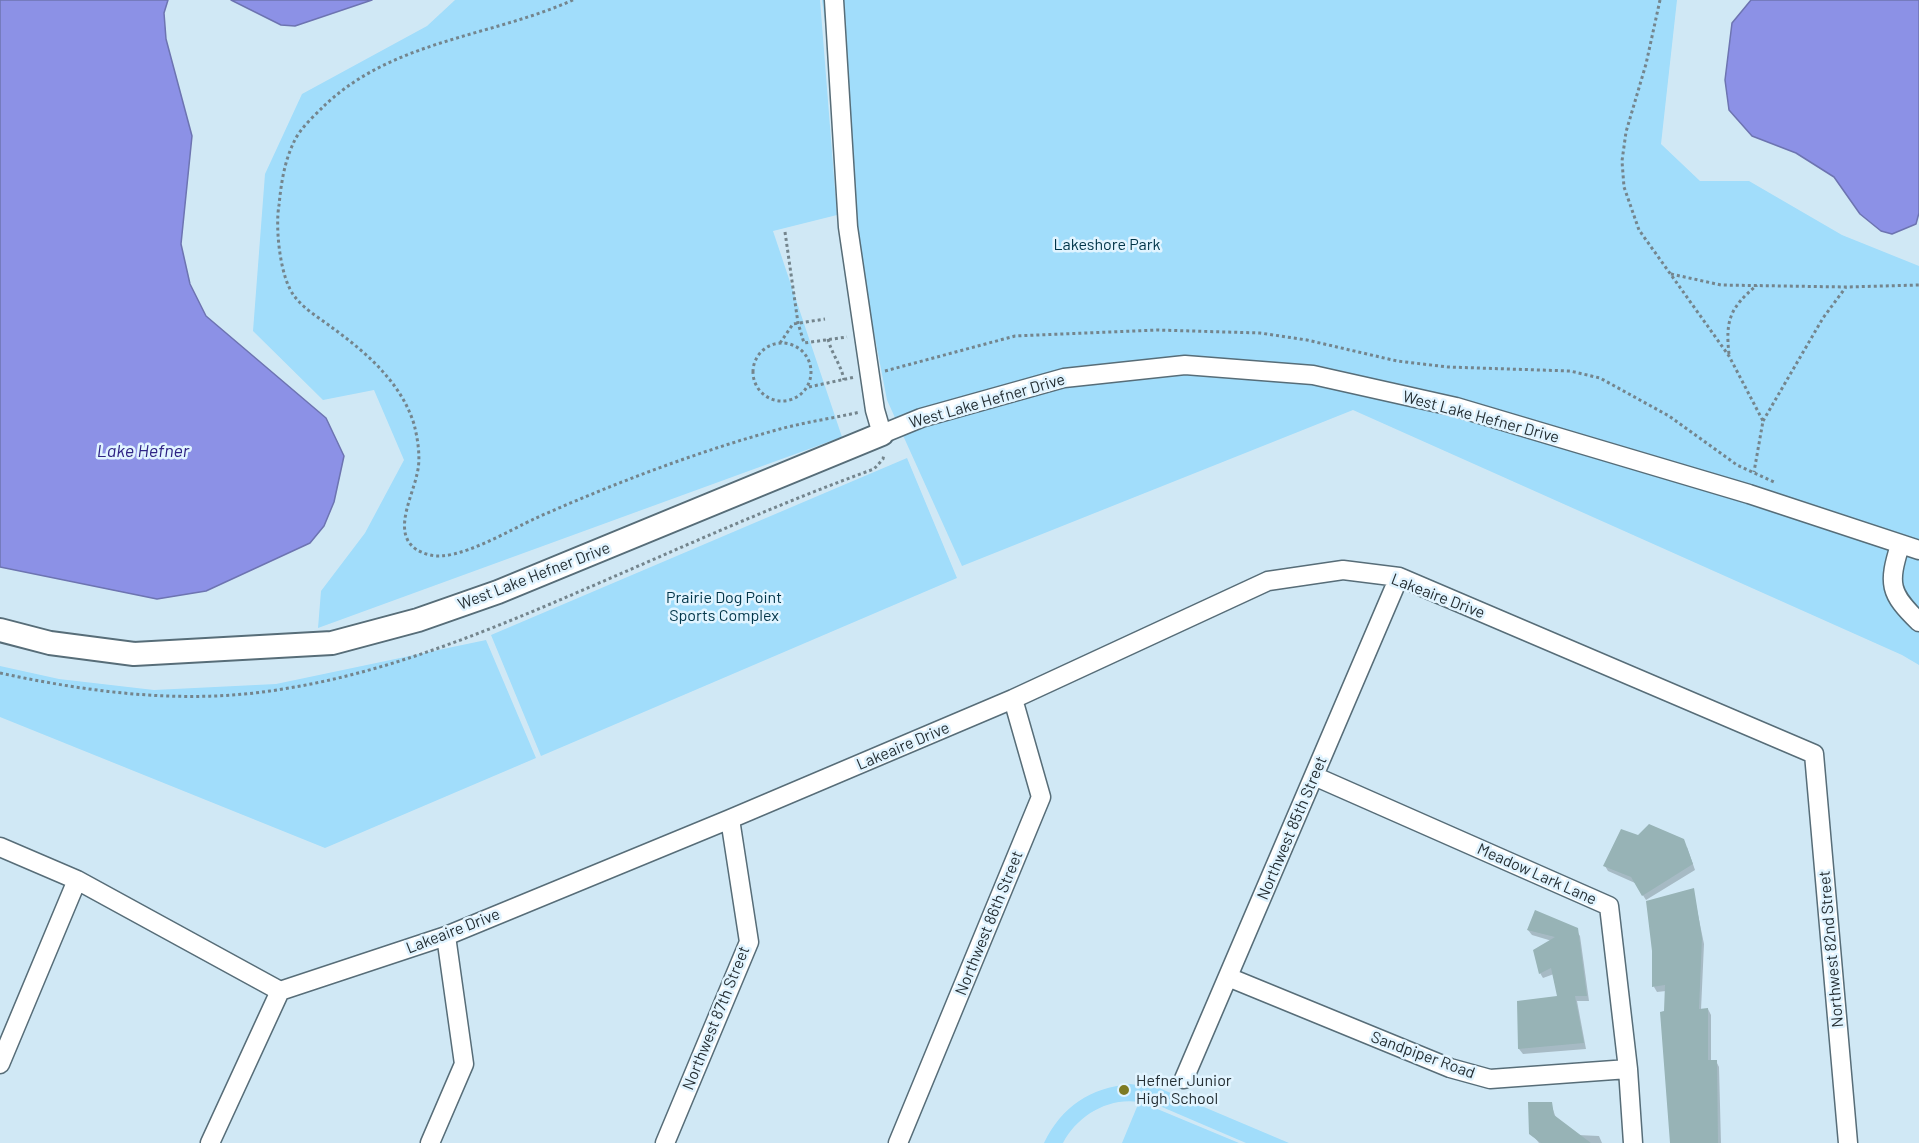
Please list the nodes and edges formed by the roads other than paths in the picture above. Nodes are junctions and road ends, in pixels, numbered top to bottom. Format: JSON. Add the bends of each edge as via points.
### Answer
{"nodes":[{"id":1,"x":834,"y":0,"type":"edge"},
{"id":2,"x":882,"y":434,"type":"junction"},
{"id":3,"x":1900,"y":545,"type":"junction"},
{"id":4,"x":1919,"y":550,"type":"edge"},
{"id":5,"x":1399,"y":577,"type":"junction"},
{"id":6,"x":1919,"y":622,"type":"edge"},
{"id":7,"x":0,"y":630,"type":"edge"},
{"id":8,"x":1013,"y":699,"type":"junction"},
{"id":9,"x":1814,"y":754,"type":"joint"},
{"id":10,"x":1314,"y":776,"type":"junction"},
{"id":11,"x":730,"y":819,"type":"junction"},
{"id":12,"x":0,"y":847,"type":"edge"},
{"id":13,"x":77,"y":880,"type":"junction"},
{"id":14,"x":446,"y":936,"type":"junction"},
{"id":15,"x":1228,"y":977,"type":"junction"},
{"id":16,"x":280,"y":991,"type":"junction"},
{"id":17,"x":0,"y":1064,"type":"edge"},
{"id":18,"x":1628,"y":1069,"type":"junction"},
{"id":19,"x":1184,"y":1079,"type":"dead end"},
{"id":20,"x":210,"y":1143,"type":"edge"},
{"id":21,"x":430,"y":1143,"type":"edge"},
{"id":22,"x":665,"y":1143,"type":"edge"},
{"id":23,"x":898,"y":1143,"type":"edge"},
{"id":24,"x":1633,"y":1143,"type":"edge"},
{"id":25,"x":1848,"y":1143,"type":"edge"}],
"edges":[{"from":1,"to":2,"type":"street","via":[[848,227],[875,410]]},
{"from":2,"to":3,"type":"street","name":"West Lake Hefner Drive","via":[[921,418],[1064,378],[1185,365],[1313,375],[1456,407],[1749,494]]},
{"from":2,"to":7,"type":"street","name":"West Lake Hefner Drive","via":[[498,592],[418,620],[332,643],[134,654],[50,643]]},
{"from":3,"to":4,"type":"street","name":"West Lake Hefner Drive"},
{"from":3,"to":6,"type":"street","via":[[1891,574],[1893,589],[1904,608]]},
{"from":5,"to":8,"type":"street","name":"Lakeaire Drive","via":[[1342,570],[1268,581]]},
{"from":5,"to":9,"type":"street","name":"Lakeaire Drive"},
{"from":5,"to":10,"type":"street","name":"Northwest 85th Street"},
{"from":8,"to":11,"type":"street","name":"Lakeaire Drive"},
{"from":8,"to":23,"type":"street","name":"Northwest 86th Street","via":[[1041,797]]},
{"from":9,"to":25,"type":"street","name":"Northwest 82nd Street"},
{"from":10,"to":15,"type":"street","name":"Northwest 85th Street"},
{"from":10,"to":18,"type":"street","name":"Meadow Lark Lane","via":[[1609,906]]},
{"from":11,"to":14,"type":"street","name":"Lakeaire Drive"},
{"from":11,"to":22,"type":"street","name":"Northwest 87th Street","via":[[749,942]]},
{"from":12,"to":13,"type":"street"},
{"from":13,"to":16,"type":"street"},
{"from":13,"to":17,"type":"street"},
{"from":14,"to":16,"type":"street","name":"Lakeaire Drive"},
{"from":14,"to":21,"type":"street","via":[[464,1064]]},
{"from":15,"to":18,"type":"street","name":"Sandpiper Road","via":[[1450,1068],[1491,1079]]},
{"from":15,"to":19,"type":"street","name":"Northwest 85th Street"},
{"from":16,"to":20,"type":"street"},
{"from":18,"to":24,"type":"street"}]}
